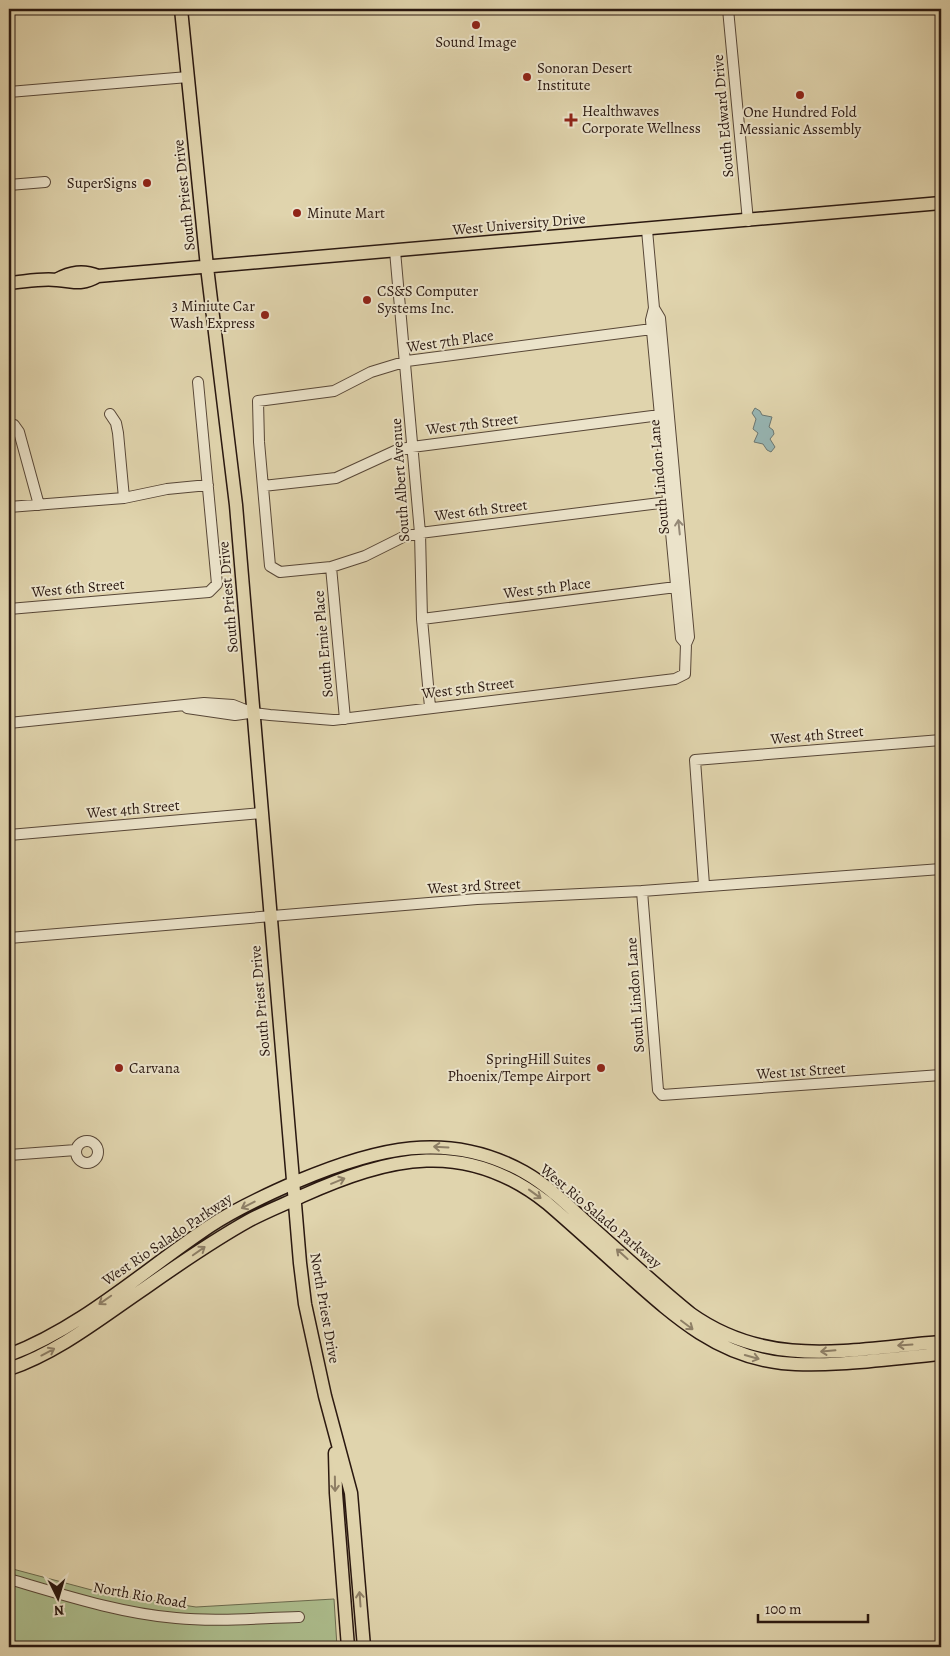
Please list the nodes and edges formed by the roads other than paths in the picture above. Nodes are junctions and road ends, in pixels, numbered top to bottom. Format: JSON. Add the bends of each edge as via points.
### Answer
{"nodes":[{"id":1,"x":181,"y":9,"type":"edge"},
{"id":2,"x":728,"y":9,"type":"edge"},
{"id":3,"x":188,"y":77,"type":"junction"},
{"id":4,"x":9,"y":92,"type":"edge"},
{"id":5,"x":45,"y":182,"type":"dead end"},
{"id":6,"x":9,"y":185,"type":"edge"},
{"id":7,"x":941,"y":203,"type":"edge"},
{"id":8,"x":748,"y":221,"type":"junction"},
{"id":9,"x":646,"y":230,"type":"junction"},
{"id":10,"x":395,"y":251,"type":"junction"},
{"id":11,"x":208,"y":267,"type":"junction"},
{"id":12,"x":9,"y":284,"type":"edge"},
{"id":13,"x":654,"y":308,"type":"junction"},
{"id":14,"x":652,"y":329,"type":"junction"},
{"id":15,"x":407,"y":361,"type":"junction"},
{"id":16,"x":665,"y":370,"type":"junction"},
{"id":17,"x":198,"y":382,"type":"dead end"},
{"id":18,"x":666,"y":392,"type":"junction"},
{"id":19,"x":110,"y":414,"type":"dead end"},
{"id":20,"x":660,"y":416,"type":"junction"},
{"id":21,"x":12,"y":424,"type":"edge"},
{"id":22,"x":412,"y":447,"type":"junction"},
{"id":23,"x":674,"y":477,"type":"junction"},
{"id":24,"x":208,"y":485,"type":"junction"},
{"id":25,"x":263,"y":486,"type":"junction"},
{"id":26,"x":124,"y":498,"type":"junction"},
{"id":27,"x":668,"y":502,"type":"junction"},
{"id":28,"x":39,"y":505,"type":"junction"},
{"id":29,"x":9,"y":508,"type":"edge"},
{"id":30,"x":420,"y":533,"type":"junction"},
{"id":31,"x":682,"y":560,"type":"junction"},
{"id":32,"x":331,"y":567,"type":"junction"},
{"id":33,"x":676,"y":588,"type":"junction"},
{"id":34,"x":209,"y":592,"type":"joint"},
{"id":35,"x":9,"y":609,"type":"edge"},
{"id":36,"x":422,"y":619,"type":"junction"},
{"id":37,"x":686,"y":644,"type":"junction"},
{"id":38,"x":685,"y":674,"type":"joint"},
{"id":39,"x":430,"y":707,"type":"junction"},
{"id":40,"x":253,"y":712,"type":"junction"},
{"id":41,"x":9,"y":719,"type":"edge"},
{"id":42,"x":33,"y":719,"type":"junction"},
{"id":43,"x":345,"y":719,"type":"junction"},
{"id":44,"x":9,"y":723,"type":"edge"},
{"id":45,"x":941,"y":740,"type":"edge"},
{"id":46,"x":261,"y":813,"type":"junction"},
{"id":47,"x":9,"y":835,"type":"edge"},
{"id":48,"x":941,"y":869,"type":"edge"},
{"id":49,"x":704,"y":885,"type":"junction"},
{"id":50,"x":642,"y":891,"type":"junction"},
{"id":51,"x":270,"y":916,"type":"junction"},
{"id":52,"x":9,"y":938,"type":"edge"},
{"id":53,"x":941,"y":1075,"type":"edge"},
{"id":54,"x":662,"y":1095,"type":"joint"},
{"id":55,"x":76,"y":1150,"type":"dead end"},
{"id":56,"x":9,"y":1155,"type":"edge"},
{"id":57,"x":459,"y":1162,"type":"junction"},
{"id":58,"x":525,"y":1173,"type":"junction"},
{"id":59,"x":292,"y":1184,"type":"junction"},
{"id":60,"x":294,"y":1200,"type":"junction"},
{"id":61,"x":632,"y":1279,"type":"junction"},
{"id":62,"x":672,"y":1299,"type":"junction"},
{"id":63,"x":710,"y":1334,"type":"junction"},
{"id":64,"x":941,"y":1342,"type":"edge"},
{"id":65,"x":941,"y":1354,"type":"edge"},
{"id":66,"x":9,"y":1355,"type":"edge"},
{"id":67,"x":9,"y":1369,"type":"edge"},
{"id":68,"x":334,"y":1436,"type":"junction"},
{"id":69,"x":9,"y":1579,"type":"edge"},
{"id":70,"x":299,"y":1616,"type":"dead end"},
{"id":71,"x":348,"y":1647,"type":"edge"},
{"id":72,"x":364,"y":1647,"type":"edge"}],
"edges":[{"from":1,"to":3,"type":"main road","name":"South Priest Drive"},
{"from":2,"to":8,"type":"street","name":"South Edward Drive"},
{"from":3,"to":4,"type":"street"},
{"from":3,"to":11,"type":"main road","name":"South Priest Drive"},
{"from":5,"to":6,"type":"street"},
{"from":7,"to":8,"type":"main road","name":"West University Drive"},
{"from":8,"to":9,"type":"main road","name":"West University Drive"},
{"from":9,"to":10,"type":"main road","name":"West University Drive"},
{"from":9,"to":13,"type":"street","name":"South Lindon Lane"},
{"from":10,"to":11,"type":"main road","name":"West University Drive"},
{"from":10,"to":15,"type":"street","name":"South Albert Avenue"},
{"from":11,"to":12,"type":"main road","name":"West University Drive","via":[[98,276],[87,282],[56,280]]},
{"from":11,"to":40,"type":"main road","name":"South Priest Drive","via":[[236,505]]},
{"from":13,"to":14,"type":"street","name":"South Lindon Lane"},
{"from":13,"to":16,"type":"street","name":"South Lindon Lane","via":[[660,318]]},
{"from":14,"to":15,"type":"street","name":"West 7th Place"},
{"from":14,"to":16,"type":"street","via":[[656,335],[660,364]]},
{"from":14,"to":20,"type":"street","name":"South Lindon Lane"},
{"from":15,"to":22,"type":"street","name":"South Albert Avenue"},
{"from":15,"to":25,"type":"street","name":"West 7th Place","via":[[371,372],[334,391],[258,401]]},
{"from":16,"to":18,"type":"street","name":"South Lindon Lane"},
{"from":17,"to":24,"type":"street","name":"South Priest Drive"},
{"from":18,"to":20,"type":"street"},
{"from":18,"to":23,"type":"street","name":"South Lindon Lane"},
{"from":19,"to":26,"type":"street","via":[[118,432]]},
{"from":20,"to":22,"type":"street","name":"West 7th Street"},
{"from":20,"to":27,"type":"street","name":"South Lindon Lane"},
{"from":21,"to":28,"type":"street","via":[[18,432]]},
{"from":22,"to":25,"type":"street","name":"West 7th Street","via":[[336,478]]},
{"from":22,"to":30,"type":"street","name":"South Albert Avenue"},
{"from":23,"to":27,"type":"street"},
{"from":31,"to":23,"type":"street","name":"South Lindon Lane","one_way":true},
{"from":24,"to":26,"type":"street","via":[[157,490]]},
{"from":24,"to":34,"type":"street","name":"South Priest Drive","via":[[216,584]]},
{"from":25,"to":32,"type":"street","name":"West 6th Street","via":[[270,566],[274,570]]},
{"from":26,"to":28,"type":"street"},
{"from":27,"to":30,"type":"street","name":"West 6th Street"},
{"from":27,"to":33,"type":"street","name":"South Lindon Lane"},
{"from":28,"to":29,"type":"street"},
{"from":30,"to":32,"type":"street","name":"West 6th Street"},
{"from":30,"to":36,"type":"street","name":"South Albert Avenue"},
{"from":31,"to":33,"type":"street"},
{"from":31,"to":37,"type":"street","name":"South Lindon Lane","via":[[689,637]]},
{"from":32,"to":43,"type":"street","name":"South Ernie Place"},
{"from":33,"to":36,"type":"street","name":"West 5th Place"},
{"from":33,"to":37,"type":"street","name":"South Lindon Lane","via":[[681,638]]},
{"from":34,"to":35,"type":"street","name":"West 6th Street"},
{"from":36,"to":39,"type":"street","name":"South Albert Avenue"},
{"from":37,"to":38,"type":"street","name":"South Lindon Lane"},
{"from":38,"to":39,"type":"street","name":"West 5th Street","via":[[675,679]]},
{"from":39,"to":43,"type":"street","name":"West 5th Street"},
{"from":40,"to":42,"type":"street","name":"West 5th Street","via":[[235,715],[173,707]]},
{"from":40,"to":43,"type":"street","name":"West 5th Street","via":[[310,720]]},
{"from":40,"to":46,"type":"main road","name":"South Priest Drive"},
{"from":41,"to":42,"type":"street","name":"West 5th Street"},
{"from":42,"to":44,"type":"street","name":"West 5th Street"},
{"from":45,"to":49,"type":"street","name":"West 4th Street","via":[[695,760]]},
{"from":46,"to":47,"type":"street","name":"West 4th Street"},
{"from":46,"to":51,"type":"main road","name":"South Priest Drive"},
{"from":48,"to":49,"type":"street","name":"West 3rd Street"},
{"from":49,"to":50,"type":"street","name":"West 3rd Street"},
{"from":50,"to":51,"type":"street","name":"West 3rd Street"},
{"from":50,"to":54,"type":"street","name":"South Lindon Lane","via":[[658,1090]]},
{"from":51,"to":52,"type":"street","name":"West 3rd Street"},
{"from":51,"to":59,"type":"main road","name":"South Priest Drive"},
{"from":53,"to":54,"type":"street","name":"West 1st Street"},
{"from":55,"to":56,"type":"street"},
{"from":57,"to":58,"type":"main road","via":[[470,1158],[515,1173]]},
{"from":60,"to":57,"type":"main road","name":"West Rio Salado Parkway","one_way":true,"via":[[348,1177],[394,1163]]},
{"from":57,"to":61,"type":"main road","name":"West Rio Salado Parkway","one_way":true,"via":[[492,1171],[525,1187]]},
{"from":58,"to":59,"type":"main road","name":"West Rio Salado Parkway","one_way":true,"via":[[500,1160],[469,1151],[421,1147],[391,1150],[354,1160]]},
{"from":62,"to":58,"type":"main road","name":"West Rio Salado Parkway","one_way":true,"via":[[566,1204]]},
{"from":59,"to":60,"type":"main road","name":"North Priest Drive"},
{"from":59,"to":66,"type":"main road","name":"West Rio Salado Parkway","one_way":true,"via":[[231,1213],[67,1326]]},
{"from":67,"to":60,"type":"main road","name":"West Rio Salado Parkway","one_way":true,"via":[[61,1344],[218,1238]]},
{"from":60,"to":68,"type":"main road","name":"North Priest Drive","via":[[305,1304]]},
{"from":61,"to":62,"type":"main road","via":[[643,1280],[662,1296]]},
{"from":61,"to":63,"type":"main road","name":"West Rio Salado Parkway","one_way":true,"via":[[672,1314]]},
{"from":62,"to":63,"type":"main road","name":"West Rio Salado Parkway"},
{"from":64,"to":63,"type":"main road","name":"West Rio Salado Parkway","one_way":true,"via":[[791,1352]]},
{"from":63,"to":65,"type":"main road","name":"West Rio Salado Parkway","one_way":true,"via":[[749,1356],[793,1364]]},
{"from":68,"to":71,"type":"main road","name":"North Priest Drive","one_way":true},
{"from":72,"to":68,"type":"main road","name":"North Priest Drive","one_way":true,"via":[[351,1493]]},
{"from":69,"to":70,"type":"street","name":"North Rio Road","via":[[86,1602],[158,1616],[210,1619]]}]}
